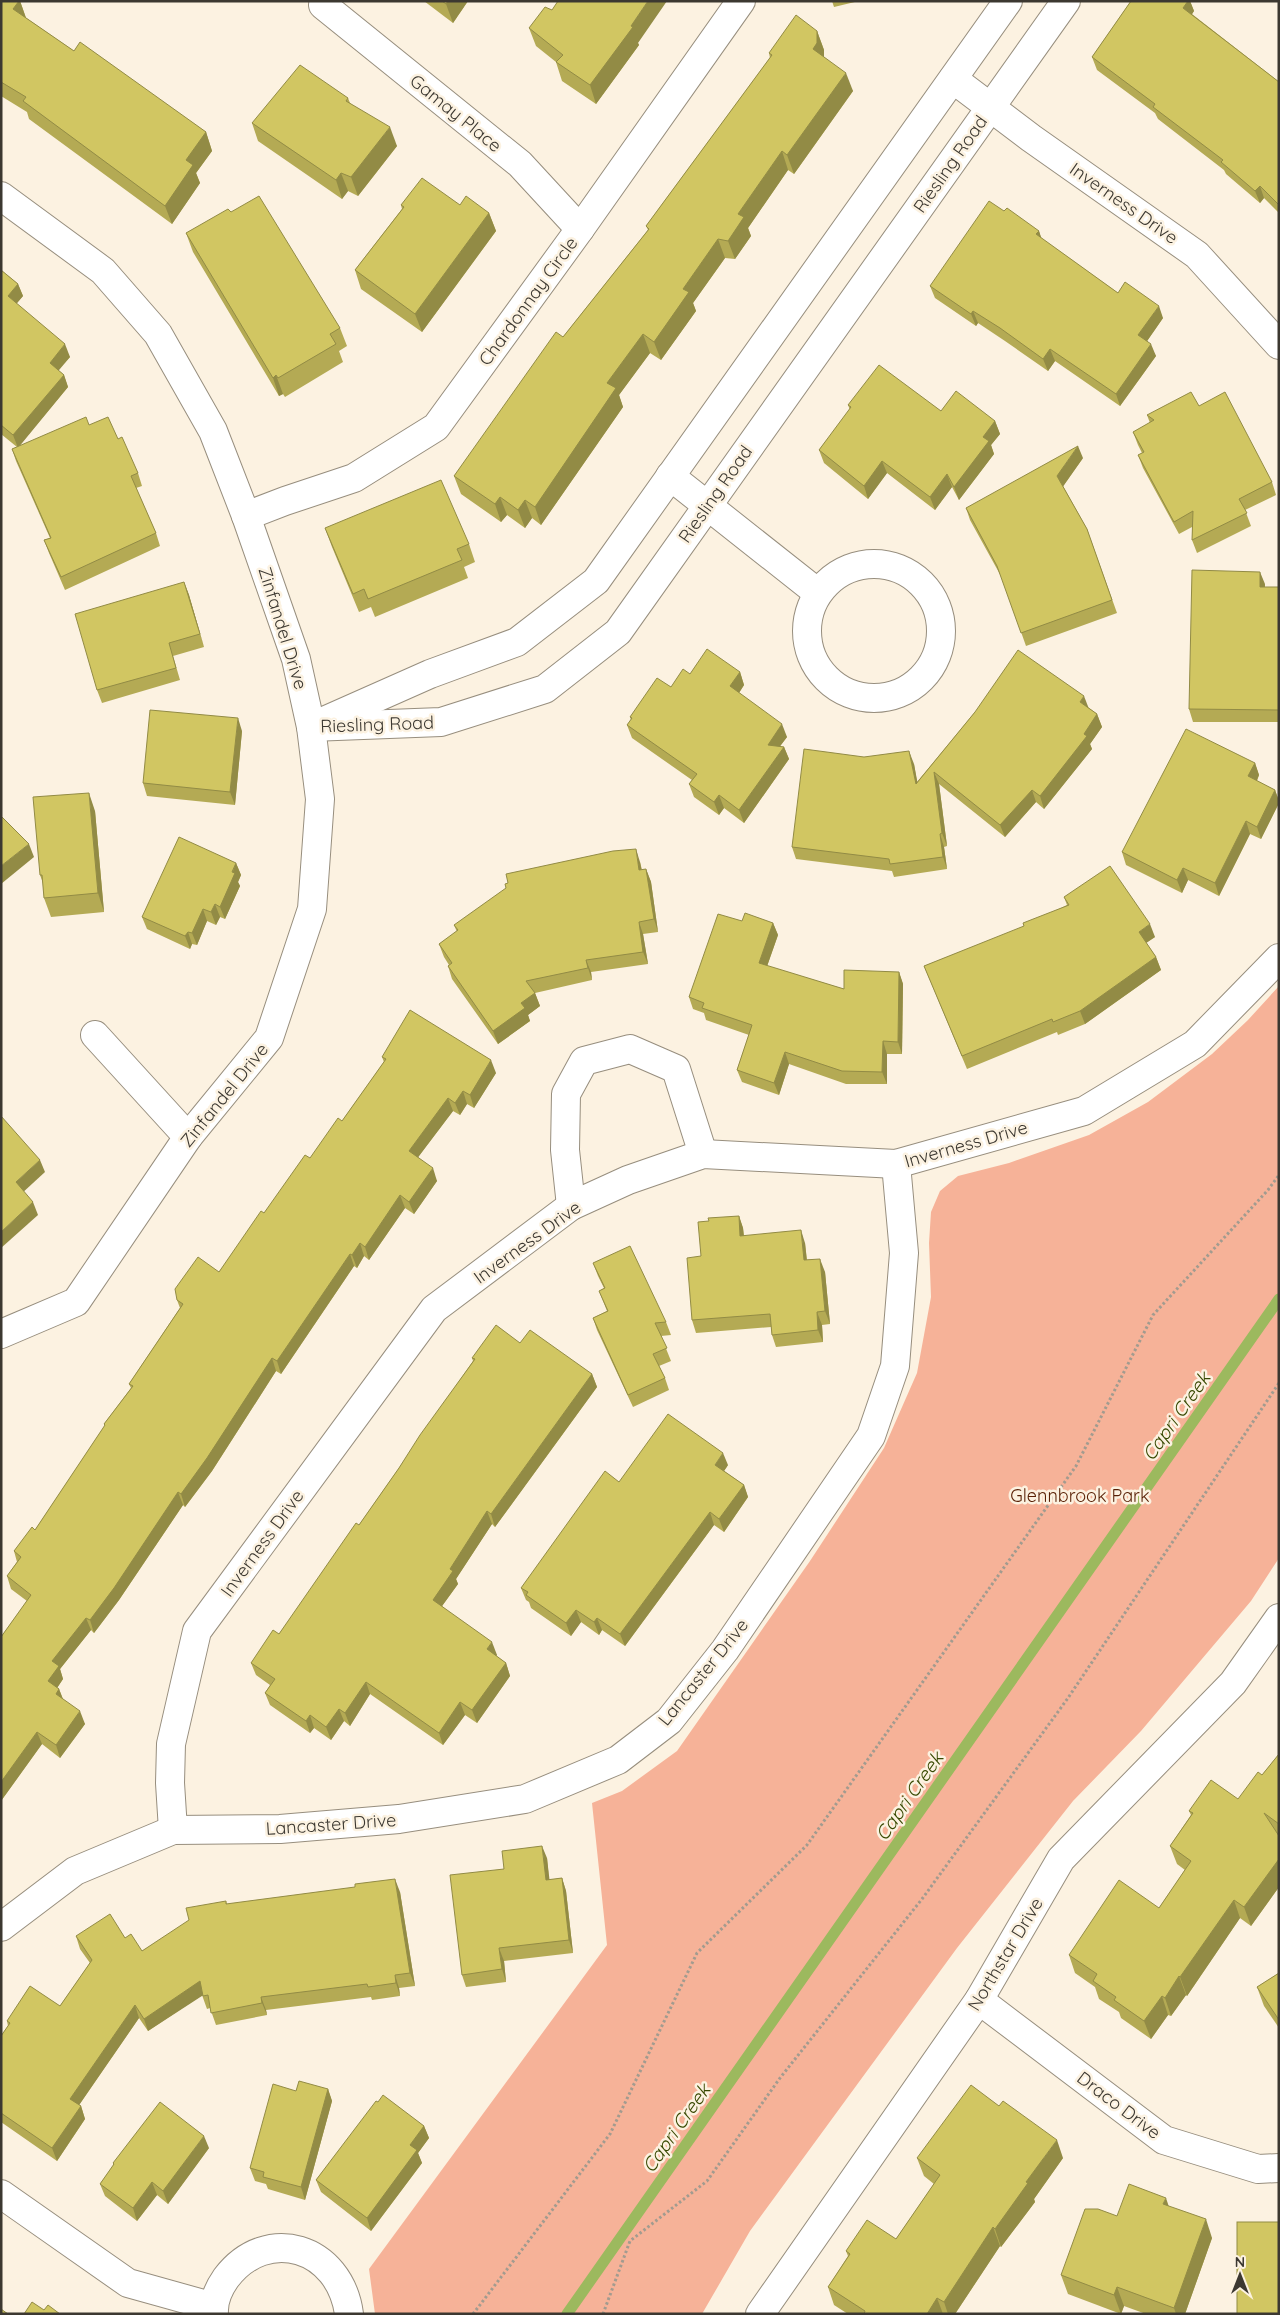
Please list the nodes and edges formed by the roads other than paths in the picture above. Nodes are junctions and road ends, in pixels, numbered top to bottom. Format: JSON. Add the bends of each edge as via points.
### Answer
{"nodes":[{"id":1,"x":741,"y":1,"type":"edge"},
{"id":2,"x":1008,"y":1,"type":"edge"},
{"id":3,"x":1066,"y":1,"type":"edge"},
{"id":4,"x":323,"y":5,"type":"dead end"},
{"id":5,"x":953,"y":79,"type":"junction"},
{"id":6,"x":991,"y":106,"type":"junction"},
{"id":7,"x":1,"y":196,"type":"edge"},
{"id":8,"x":580,"y":229,"type":"junction"},
{"id":9,"x":1279,"y":345,"type":"edge"},
{"id":10,"x":670,"y":476,"type":"junction"},
{"id":11,"x":707,"y":505,"type":"junction"},
{"id":12,"x":246,"y":516,"type":"junction"},
{"id":13,"x":818,"y":593,"type":"junction"},
{"id":14,"x":311,"y":727,"type":"junction"},
{"id":15,"x":1279,"y":958,"type":"edge"},
{"id":16,"x":95,"y":1035,"type":"dead end"},
{"id":17,"x":188,"y":1137,"type":"junction"},
{"id":18,"x":703,"y":1154,"type":"junction"},
{"id":19,"x":896,"y":1164,"type":"junction"},
{"id":20,"x":571,"y":1206,"type":"junction"},
{"id":21,"x":1,"y":1334,"type":"edge"},
{"id":22,"x":1279,"y":1618,"type":"edge"},
{"id":23,"x":173,"y":1830,"type":"junction"},
{"id":24,"x":1,"y":1927,"type":"edge"},
{"id":25,"x":979,"y":2000,"type":"junction"},
{"id":26,"x":1279,"y":2168,"type":"edge"},
{"id":27,"x":1,"y":2194,"type":"edge"},
{"id":28,"x":214,"y":2310,"type":"edge"},
{"id":29,"x":349,"y":2314,"type":"edge"},
{"id":30,"x":760,"y":2314,"type":"edge"}],
"edges":[{"from":1,"to":8,"type":"street","name":"Chardonnay Circle"},
{"from":2,"to":5,"type":"street","name":"Riesling Road"},
{"from":3,"to":6,"type":"street","name":"Riesling Road"},
{"from":4,"to":8,"type":"street","name":"Gamay Place","via":[[520,164]]},
{"from":5,"to":6,"type":"street","name":"Inverness Drive"},
{"from":5,"to":10,"type":"street","name":"Riesling Road"},
{"from":6,"to":9,"type":"street","name":"Inverness Drive","via":[[1197,255]]},
{"from":6,"to":11,"type":"street","name":"Riesling Road"},
{"from":7,"to":12,"type":"street","name":"Zinfandel Drive","via":[[103,271],[158,334],[213,431]]},
{"from":8,"to":12,"type":"street","name":"Chardonnay Circle","via":[[436,427],[354,478]]},
{"from":10,"to":11,"type":"street"},
{"from":10,"to":14,"type":"street","name":"Riesling Road","via":[[596,580],[517,642],[430,674]]},
{"from":11,"to":13,"type":"street"},
{"from":11,"to":14,"type":"street","name":"Riesling Road","via":[[618,632],[545,689],[441,722]]},
{"from":12,"to":14,"type":"street","name":"Zinfandel Drive","via":[[296,659]]},
{"from":13,"to":13,"type":"street","via":[[809,613],[806,635],[811,656],[822,675],[839,689],[860,698],[882,699],[903,693],[922,680],[935,663],[942,642],[942,620],[937,606],[920,581],[901,569],[878,564],[855,566],[834,576]]},
{"from":14,"to":17,"type":"street","name":"Zinfandel Drive","via":[[320,799],[312,909],[269,1038]]},
{"from":15,"to":19,"type":"street","name":"Inverness Drive","via":[[1196,1044],[1084,1111]]},
{"from":16,"to":17,"type":"street"},
{"from":17,"to":21,"type":"street","name":"Zinfandel Drive","via":[[76,1302]]},
{"from":18,"to":19,"type":"street","name":"Inverness Drive"},
{"from":18,"to":20,"type":"street","name":"Inverness Drive","via":[[628,1180]]},
{"from":18,"to":20,"type":"street","via":[[676,1069],[630,1049],[584,1061],[566,1094],[565,1150]]},
{"from":19,"to":23,"type":"street","name":"Lancaster Drive","via":[[904,1254],[895,1366],[871,1436],[724,1650],[669,1721],[618,1760],[525,1799],[390,1820],[280,1829]]},
{"from":20,"to":23,"type":"street","name":"Inverness Drive","via":[[434,1309],[197,1632],[171,1744]]},
{"from":22,"to":25,"type":"street","name":"Northstar Drive","via":[[1233,1683],[1061,1859]]},
{"from":23,"to":24,"type":"street","name":"Lancaster Drive","via":[[75,1871]]},
{"from":25,"to":26,"type":"street","name":"Draco Drive","via":[[1164,2140],[1258,2170]]},
{"from":25,"to":30,"type":"street","name":"Northstar Drive"},
{"from":27,"to":28,"type":"street","via":[[128,2283]]},
{"from":28,"to":29,"type":"street","via":[[221,2285],[235,2266],[254,2253],[277,2248],[300,2251],[322,2261],[337,2276],[347,2296]]}]}
